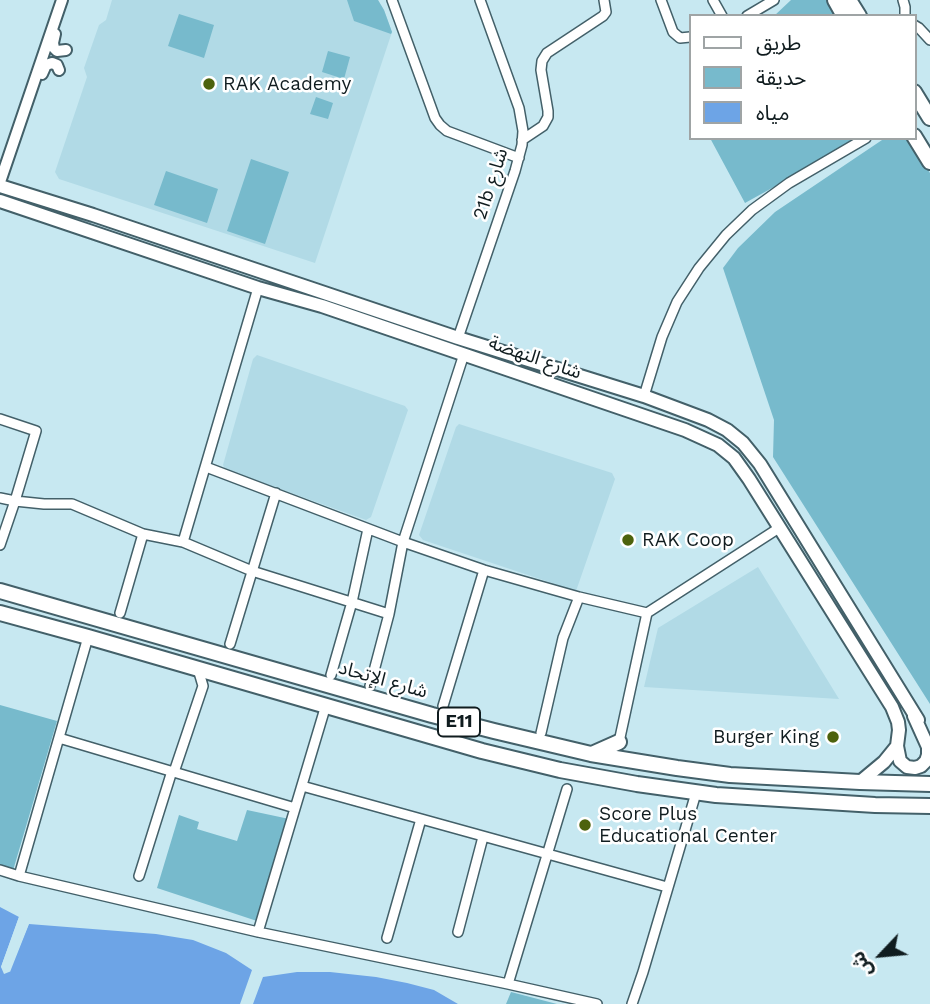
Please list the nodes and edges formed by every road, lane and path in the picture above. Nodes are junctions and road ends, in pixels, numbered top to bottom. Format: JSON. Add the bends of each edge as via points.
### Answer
{"nodes":[{"id":1,"x":63,"y":0,"type":"edge"},
{"id":2,"x":392,"y":0,"type":"edge"},
{"id":3,"x":480,"y":0,"type":"edge"},
{"id":4,"x":604,"y":0,"type":"edge"},
{"id":5,"x":661,"y":0,"type":"edge"},
{"id":6,"x":774,"y":0,"type":"edge"},
{"id":7,"x":750,"y":14,"type":"edge"},
{"id":8,"x":916,"y":26,"type":"edge"},
{"id":9,"x":688,"y":37,"type":"edge"},
{"id":10,"x":930,"y":40,"type":"edge"},
{"id":11,"x":66,"y":50,"type":"dead end"},
{"id":12,"x":59,"y":70,"type":"dead end"},
{"id":13,"x":922,"y":101,"type":"edge"},
{"id":14,"x":930,"y":118,"type":"edge"},
{"id":15,"x":916,"y":139,"type":"edge"},
{"id":16,"x":522,"y":140,"type":"junction"},
{"id":17,"x":863,"y":140,"type":"edge"},
{"id":18,"x":13,"y":146,"type":"junction"},
{"id":19,"x":519,"y":158,"type":"junction"},
{"id":20,"x":930,"y":162,"type":"edge"},
{"id":21,"x":0,"y":184,"type":"edge"},
{"id":22,"x":0,"y":201,"type":"edge"},
{"id":23,"x":258,"y":288,"type":"junction"},
{"id":24,"x":359,"y":305,"type":"junction"},
{"id":25,"x":322,"y":306,"type":"junction"},
{"id":26,"x":458,"y":338,"type":"junction"},
{"id":27,"x":464,"y":354,"type":"junction"},
{"id":28,"x":644,"y":396,"type":"junction"},
{"id":29,"x":0,"y":419,"type":"edge"},
{"id":30,"x":206,"y":467,"type":"junction"},
{"id":31,"x":276,"y":493,"type":"junction"},
{"id":32,"x":0,"y":498,"type":"edge"},
{"id":33,"x":15,"y":501,"type":"junction"},
{"id":34,"x":779,"y":528,"type":"junction"},
{"id":35,"x":368,"y":529,"type":"junction"},
{"id":36,"x":144,"y":534,"type":"junction"},
{"id":37,"x":183,"y":542,"type":"junction"},
{"id":38,"x":403,"y":542,"type":"junction"},
{"id":39,"x":0,"y":545,"type":"edge"},
{"id":40,"x":484,"y":569,"type":"junction"},
{"id":41,"x":252,"y":571,"type":"junction"},
{"id":42,"x":0,"y":591,"type":"edge"},
{"id":43,"x":579,"y":597,"type":"junction"},
{"id":44,"x":352,"y":602,"type":"junction"},
{"id":45,"x":120,"y":612,"type":"dead end"},
{"id":46,"x":0,"y":613,"type":"edge"},
{"id":47,"x":647,"y":613,"type":"junction"},
{"id":48,"x":389,"y":614,"type":"junction"},
{"id":49,"x":88,"y":637,"type":"junction"},
{"id":50,"x":230,"y":645,"type":"dead end"},
{"id":51,"x":198,"y":669,"type":"junction"},
{"id":52,"x":330,"y":678,"type":"junction"},
{"id":53,"x":370,"y":686,"type":"dead end"},
{"id":54,"x":382,"y":700,"type":"junction"},
{"id":55,"x":326,"y":705,"type":"junction"},
{"id":56,"x":443,"y":706,"type":"dead end"},
{"id":57,"x":914,"y":716,"type":"junction"},
{"id":58,"x":369,"y":717,"type":"junction"},
{"id":59,"x":541,"y":733,"type":"dead end"},
{"id":60,"x":930,"y":735,"type":"edge"},
{"id":61,"x":59,"y":738,"type":"junction"},
{"id":62,"x":620,"y":742,"type":"joint"},
{"id":63,"x":897,"y":746,"type":"junction"},
{"id":64,"x":591,"y":754,"type":"junction"},
{"id":65,"x":173,"y":772,"type":"junction"},
{"id":66,"x":860,"y":782,"type":"junction"},
{"id":67,"x":930,"y":784,"type":"edge"},
{"id":68,"x":302,"y":786,"type":"junction"},
{"id":69,"x":567,"y":789,"type":"dead end"},
{"id":70,"x":696,"y":793,"type":"junction"},
{"id":71,"x":930,"y":806,"type":"edge"},
{"id":72,"x":295,"y":808,"type":"junction"},
{"id":73,"x":421,"y":819,"type":"junction"},
{"id":74,"x":483,"y":837,"type":"junction"},
{"id":75,"x":548,"y":854,"type":"junction"},
{"id":76,"x":0,"y":870,"type":"edge"},
{"id":77,"x":139,"y":876,"type":"dead end"},
{"id":78,"x":19,"y":877,"type":"junction"},
{"id":79,"x":667,"y":887,"type":"junction"},
{"id":80,"x":258,"y":932,"type":"junction"},
{"id":81,"x":458,"y":932,"type":"dead end"},
{"id":82,"x":387,"y":938,"type":"dead end"},
{"id":83,"x":508,"y":984,"type":"junction"},
{"id":84,"x":597,"y":1004,"type":"edge"},
{"id":85,"x":632,"y":1004,"type":"edge"}],
"edges":[{"from":1,"to":11,"type":"street","via":[[53,43],[57,51]]},
{"from":1,"to":18,"type":"street"},
{"from":2,"to":19,"type":"street","via":[[440,125]]},
{"from":3,"to":16,"type":"street","name":"21b شارع","via":[[519,108]]},
{"from":4,"to":16,"type":"street","via":[[603,16],[542,61],[548,117]]},
{"from":5,"to":9,"type":"street","via":[[673,32]]},
{"from":6,"to":7,"type":"street"},
{"from":8,"to":10,"type":"street"},
{"from":12,"to":18,"type":"street","via":[[52,63],[46,65],[21,141]]},
{"from":13,"to":14,"type":"main road"},
{"from":15,"to":20,"type":"main road"},
{"from":16,"to":19,"type":"street","name":"21b شارع"},
{"from":17,"to":28,"type":"street","via":[[789,183],[726,235],[677,302]]},
{"from":18,"to":21,"type":"street"},
{"from":19,"to":26,"type":"street","name":"21b شارع"},
{"from":21,"to":24,"type":"main road","name":"شارع النهضة"},
{"from":22,"to":23,"type":"main road","name":"شارع النهضة"},
{"from":23,"to":25,"type":"main road","name":"شارع النهضة"},
{"from":23,"to":30,"type":"street"},
{"from":24,"to":25,"type":"main road","via":[[356,315]]},
{"from":24,"to":26,"type":"main road","name":"شارع النهضة"},
{"from":25,"to":27,"type":"main road","name":"شارع النهضة"},
{"from":26,"to":28,"type":"main road","name":"شارع النهضة"},
{"from":27,"to":34,"type":"main road","name":"شارع النهضة","via":[[718,445],[734,458]]},
{"from":27,"to":38,"type":"street"},
{"from":28,"to":57,"type":"main road","name":"شارع النهضة","via":[[708,420],[743,443]]},
{"from":29,"to":33,"type":"street","via":[[36,431]]},
{"from":30,"to":31,"type":"street"},
{"from":30,"to":37,"type":"street"},
{"from":31,"to":35,"type":"street"},
{"from":31,"to":41,"type":"street"},
{"from":32,"to":33,"type":"street"},
{"from":33,"to":36,"type":"street","via":[[72,504]]},
{"from":33,"to":39,"type":"street"},
{"from":34,"to":47,"type":"street"},
{"from":34,"to":63,"type":"main road","name":"شارع النهضة","via":[[892,707],[898,722]]},
{"from":35,"to":38,"type":"street"},
{"from":35,"to":44,"type":"street"},
{"from":36,"to":37,"type":"street"},
{"from":36,"to":45,"type":"street"},
{"from":37,"to":41,"type":"street"},
{"from":38,"to":40,"type":"street"},
{"from":38,"to":48,"type":"street"},
{"from":40,"to":43,"type":"street"},
{"from":40,"to":56,"type":"street"},
{"from":41,"to":44,"type":"street"},
{"from":41,"to":50,"type":"street"},
{"from":42,"to":52,"type":"main road","name":"شارع الإتحاد","number":"E11"},
{"from":43,"to":47,"type":"street"},
{"from":43,"to":59,"type":"street","via":[[563,638]]},
{"from":44,"to":48,"type":"street"},
{"from":44,"to":52,"type":"street"},
{"from":46,"to":49,"type":"main road","name":"شارع الإتحاد","number":"E11"},
{"from":47,"to":62,"type":"street"},
{"from":48,"to":53,"type":"street"},
{"from":49,"to":51,"type":"main road","name":"شارع الإتحاد","number":"E11"},
{"from":49,"to":61,"type":"street"},
{"from":51,"to":55,"type":"main road","name":"شارع الإتحاد","number":"E11"},
{"from":51,"to":65,"type":"street","via":[[202,686]]},
{"from":52,"to":54,"type":"main road","name":"شارع الإتحاد","number":"E11"},
{"from":54,"to":58,"type":"main road","via":[[385,712]]},
{"from":54,"to":64,"type":"main road","name":"شارع الإتحاد","number":"E11"},
{"from":55,"to":58,"type":"main road","name":"شارع الإتحاد","number":"E11"},
{"from":55,"to":68,"type":"street"},
{"from":57,"to":60,"type":"main road"},
{"from":57,"to":63,"type":"main road","via":[[928,747],[926,761],[907,767],[900,761]]},
{"from":58,"to":70,"type":"main road","name":"شارع الإتحاد","number":"E11","via":[[560,770]]},
{"from":61,"to":65,"type":"street"},
{"from":61,"to":78,"type":"street"},
{"from":62,"to":64,"type":"main road"},
{"from":63,"to":66,"type":"main road"},
{"from":64,"to":66,"type":"main road","name":"شارع الإتحاد","number":"E11","via":[[730,775]]},
{"from":65,"to":72,"type":"street"},
{"from":65,"to":77,"type":"street"},
{"from":66,"to":67,"type":"main road","name":"شارع الإتحاد","number":"E11"},
{"from":68,"to":72,"type":"street"},
{"from":68,"to":73,"type":"street"},
{"from":69,"to":75,"type":"street"},
{"from":70,"to":71,"type":"main road","name":"شارع الإتحاد","number":"E11"},
{"from":70,"to":79,"type":"street"},
{"from":72,"to":80,"type":"street"},
{"from":73,"to":74,"type":"street"},
{"from":73,"to":82,"type":"street"},
{"from":74,"to":75,"type":"street"},
{"from":74,"to":81,"type":"street"},
{"from":75,"to":79,"type":"street"},
{"from":75,"to":83,"type":"street"},
{"from":76,"to":78,"type":"street"},
{"from":78,"to":80,"type":"street"},
{"from":79,"to":85,"type":"street"},
{"from":80,"to":83,"type":"street"},
{"from":83,"to":84,"type":"street"}]}
